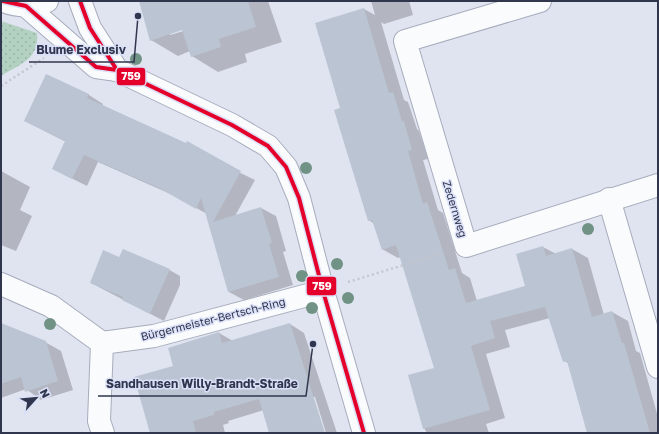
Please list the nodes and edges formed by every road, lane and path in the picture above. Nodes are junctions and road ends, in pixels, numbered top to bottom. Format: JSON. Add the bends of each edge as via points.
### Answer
{"nodes":[{"id":1,"x":3,"y":1,"type":"edge"},
{"id":2,"x":47,"y":1,"type":"edge"},
{"id":3,"x":80,"y":1,"type":"edge"},
{"id":4,"x":540,"y":1,"type":"edge"},
{"id":5,"x":26,"y":6,"type":"junction"},
{"id":6,"x":49,"y":55,"type":"dead end"},
{"id":7,"x":117,"y":70,"type":"junction"},
{"id":8,"x":1,"y":86,"type":"edge"},
{"id":9,"x":658,"y":185,"type":"edge"},
{"id":10,"x":609,"y":199,"type":"junction"},
{"id":11,"x":466,"y":246,"type":"junction"},
{"id":12,"x":1,"y":284,"type":"edge"},
{"id":13,"x":323,"y":291,"type":"junction"},
{"id":14,"x":102,"y":343,"type":"junction"},
{"id":15,"x":658,"y":367,"type":"edge"},
{"id":16,"x":103,"y":433,"type":"edge"},
{"id":17,"x":364,"y":433,"type":"edge"}],
"edges":[{"from":1,"to":5,"type":"street"},
{"from":2,"to":5,"type":"street"},
{"from":3,"to":7,"type":"street","via":[[90,28]]},
{"from":4,"to":11,"type":"street","name":"Zedernweg","via":[[405,41]]},
{"from":5,"to":7,"type":"street","via":[[96,67]]},
{"from":6,"to":8,"type":"path"},
{"from":7,"to":13,"type":"street","via":[[232,125],[268,146],[286,167],[299,198]]},
{"from":9,"to":10,"type":"street","name":"Zedernweg"},
{"from":10,"to":11,"type":"street","name":"Zedernweg"},
{"from":10,"to":15,"type":"street"},
{"from":11,"to":13,"type":"path"},
{"from":12,"to":14,"type":"street","via":[[51,306]]},
{"from":13,"to":14,"type":"street","name":"Bürgermeister-Bertsch-Ring","via":[[154,336]]},
{"from":13,"to":17,"type":"street"},
{"from":14,"to":16,"type":"street","via":[[99,421]]}]}
